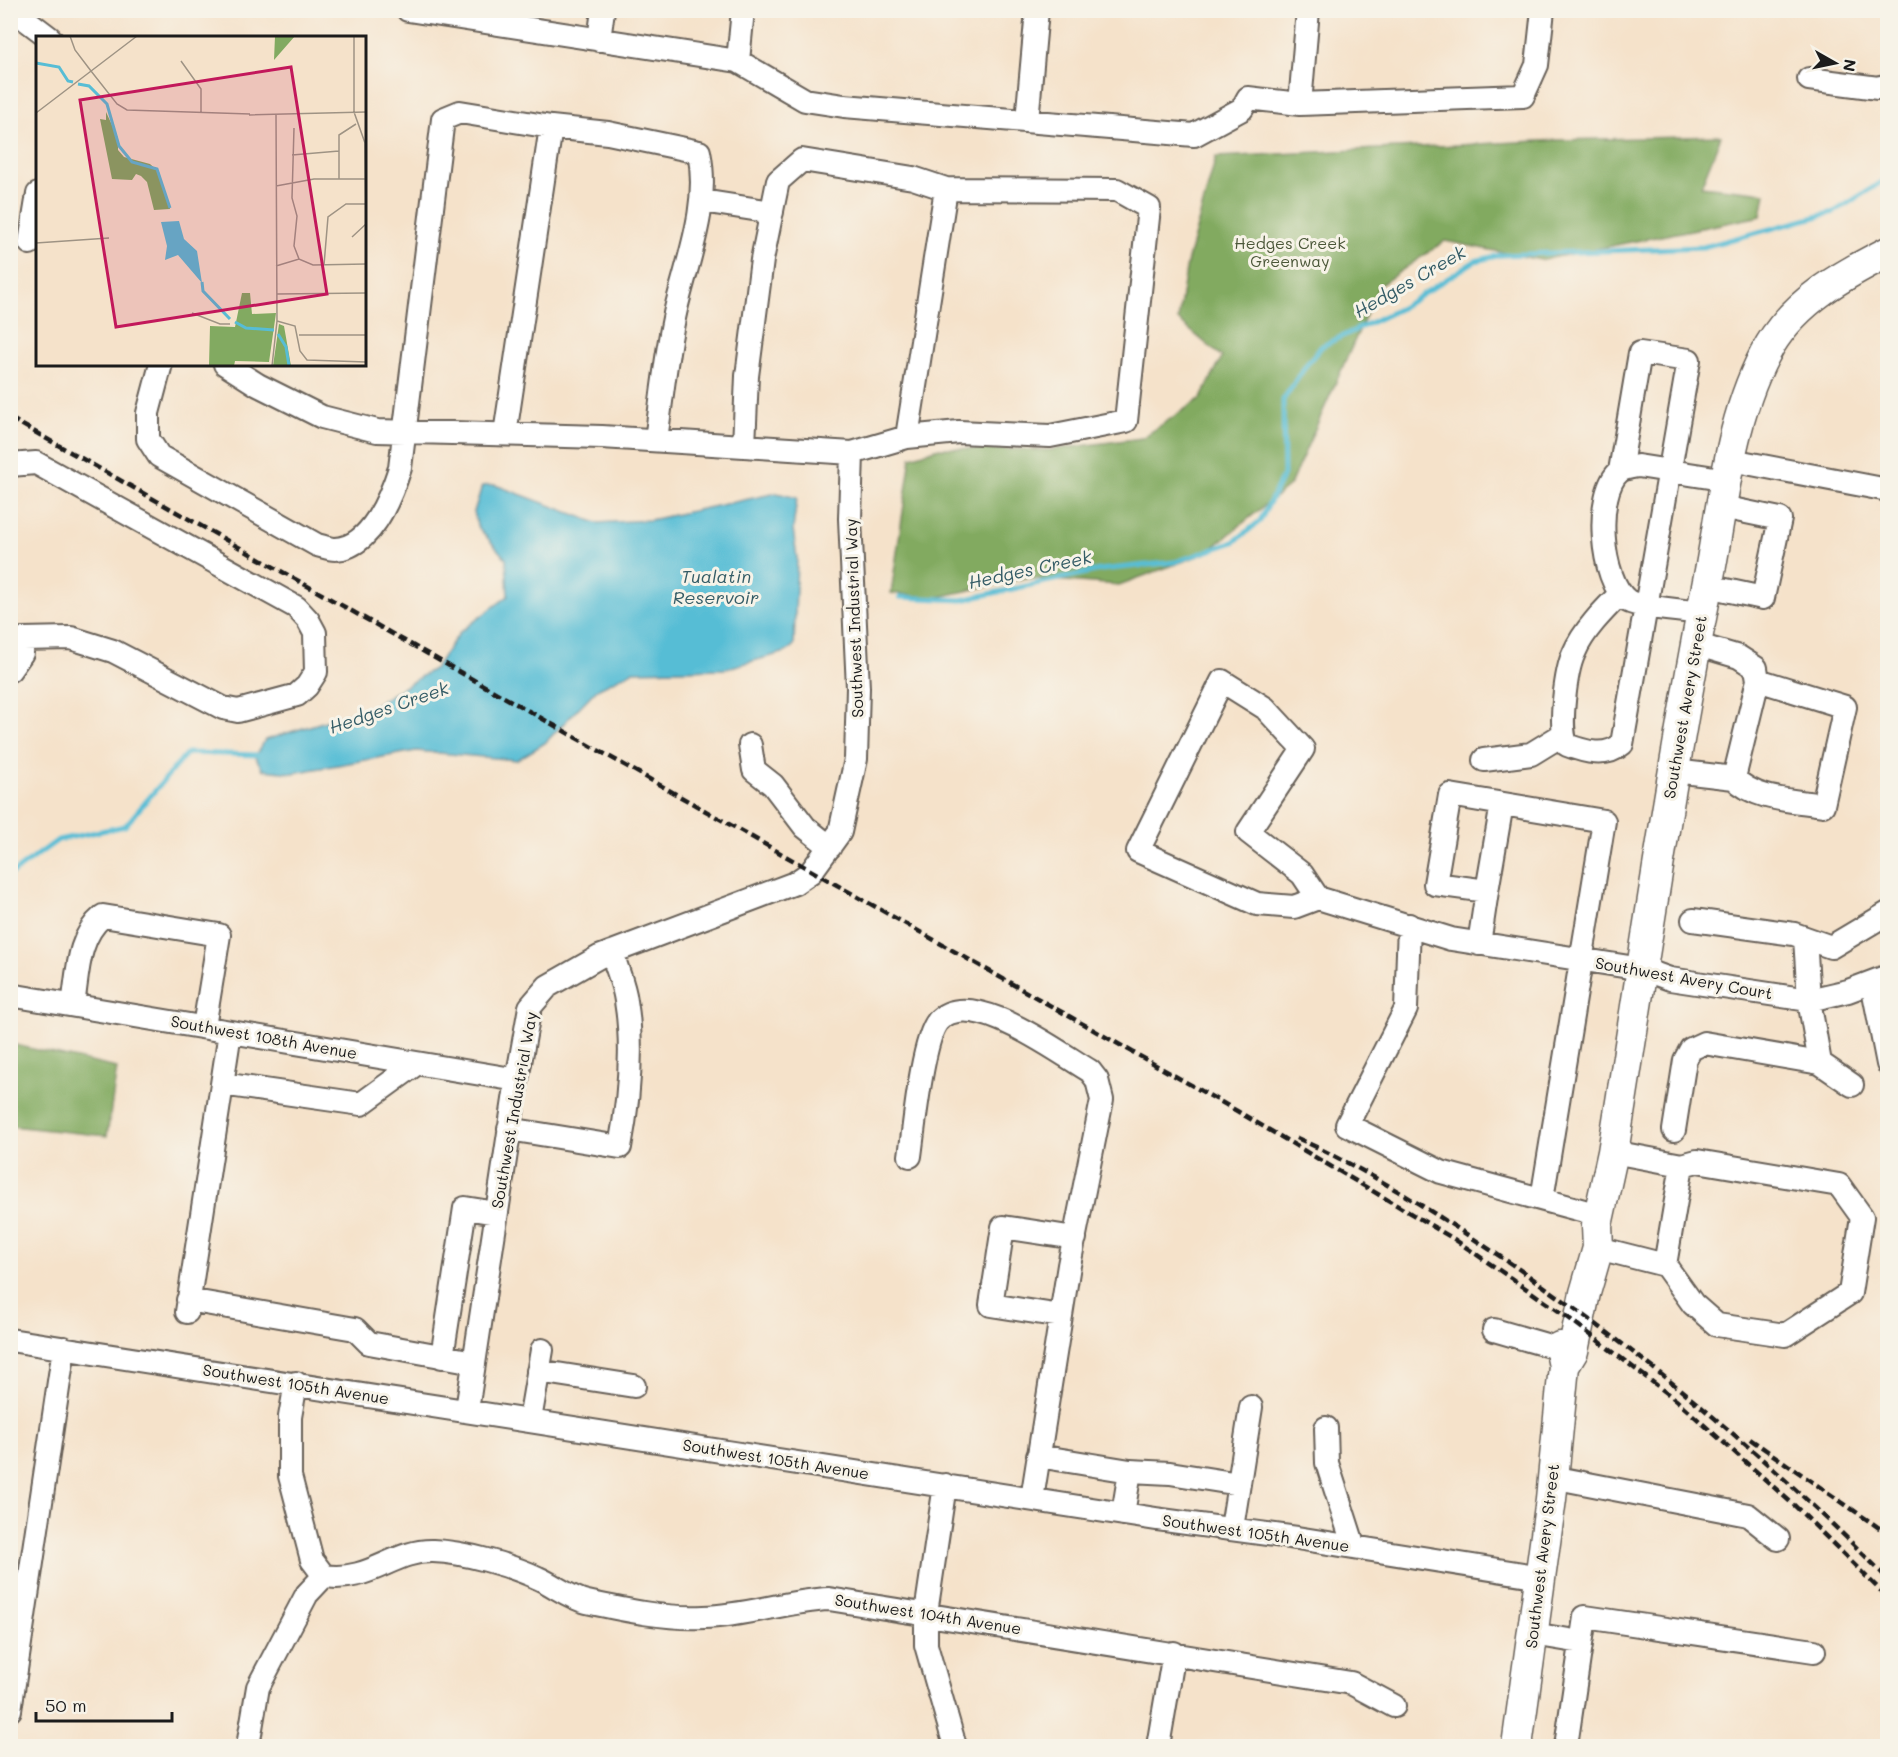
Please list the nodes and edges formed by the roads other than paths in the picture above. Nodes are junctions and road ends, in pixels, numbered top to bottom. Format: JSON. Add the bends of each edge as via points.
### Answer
{"nodes":[{"id":1,"x":408,"y":10,"type":"edge"},
{"id":2,"x":603,"y":10,"type":"edge"},
{"id":3,"x":743,"y":10,"type":"edge"},
{"id":4,"x":1037,"y":10,"type":"edge"},
{"id":5,"x":1308,"y":10,"type":"edge"},
{"id":6,"x":1543,"y":10,"type":"edge"},
{"id":7,"x":10,"y":12,"type":"edge"},
{"id":8,"x":48,"y":36,"type":"edge"},
{"id":9,"x":599,"y":40,"type":"junction"},
{"id":10,"x":738,"y":61,"type":"junction"},
{"id":11,"x":1809,"y":80,"type":"dead end"},
{"id":12,"x":1887,"y":85,"type":"edge"},
{"id":13,"x":1300,"y":104,"type":"junction"},
{"id":14,"x":1027,"y":121,"type":"junction"},
{"id":15,"x":551,"y":127,"type":"junction"},
{"id":16,"x":946,"y":189,"type":"junction"},
{"id":17,"x":702,"y":201,"type":"junction"},
{"id":18,"x":772,"y":212,"type":"junction"},
{"id":19,"x":36,"y":220,"type":"edge"},
{"id":20,"x":10,"y":231,"type":"edge"},
{"id":21,"x":34,"y":246,"type":"edge"},
{"id":22,"x":1887,"y":252,"type":"edge"},
{"id":23,"x":160,"y":366,"type":"edge"},
{"id":24,"x":231,"y":366,"type":"edge"},
{"id":25,"x":260,"y":375,"type":"edge"},
{"id":26,"x":404,"y":432,"type":"junction"},
{"id":27,"x":505,"y":434,"type":"junction"},
{"id":28,"x":907,"y":437,"type":"junction"},
{"id":29,"x":656,"y":440,"type":"junction"},
{"id":30,"x":744,"y":446,"type":"junction"},
{"id":31,"x":852,"y":453,"type":"junction"},
{"id":32,"x":10,"y":465,"type":"edge"},
{"id":33,"x":1671,"y":470,"type":"junction"},
{"id":34,"x":1620,"y":471,"type":"junction"},
{"id":35,"x":1727,"y":482,"type":"junction"},
{"id":36,"x":1887,"y":490,"type":"edge"},
{"id":37,"x":1620,"y":594,"type":"junction"},
{"id":38,"x":1704,"y":600,"type":"junction"},
{"id":39,"x":1647,"y":605,"type":"junction"},
{"id":40,"x":1695,"y":644,"type":"junction"},
{"id":41,"x":10,"y":670,"type":"edge"},
{"id":42,"x":1758,"y":680,"type":"junction"},
{"id":43,"x":1562,"y":735,"type":"junction"},
{"id":44,"x":750,"y":746,"type":"dead end"},
{"id":45,"x":1484,"y":760,"type":"dead end"},
{"id":46,"x":1674,"y":771,"type":"junction"},
{"id":47,"x":1734,"y":778,"type":"junction"},
{"id":48,"x":1502,"y":804,"type":"junction"},
{"id":49,"x":830,"y":847,"type":"junction"},
{"id":50,"x":1487,"y":891,"type":"junction"},
{"id":51,"x":1318,"y":898,"type":"junction"},
{"id":52,"x":1887,"y":913,"type":"edge"},
{"id":53,"x":1693,"y":920,"type":"dead end"},
{"id":54,"x":1409,"y":925,"type":"junction"},
{"id":55,"x":1805,"y":938,"type":"junction"},
{"id":56,"x":1479,"y":944,"type":"junction"},
{"id":57,"x":612,"y":952,"type":"junction"},
{"id":58,"x":1581,"y":960,"type":"junction"},
{"id":59,"x":1642,"y":969,"type":"junction"},
{"id":60,"x":1880,"y":980,"type":"edge"},
{"id":61,"x":10,"y":995,"type":"edge"},
{"id":62,"x":1809,"y":1000,"type":"junction"},
{"id":63,"x":73,"y":1005,"type":"junction"},
{"id":64,"x":204,"y":1027,"type":"junction"},
{"id":65,"x":230,"y":1032,"type":"junction"},
{"id":66,"x":1885,"y":1034,"type":"edge"},
{"id":67,"x":1820,"y":1063,"type":"junction"},
{"id":68,"x":416,"y":1064,"type":"junction"},
{"id":69,"x":1887,"y":1064,"type":"edge"},
{"id":70,"x":517,"y":1080,"type":"junction"},
{"id":71,"x":222,"y":1084,"type":"junction"},
{"id":72,"x":1852,"y":1085,"type":"dead end"},
{"id":73,"x":509,"y":1130,"type":"junction"},
{"id":74,"x":1674,"y":1130,"type":"dead end"},
{"id":75,"x":1613,"y":1152,"type":"junction"},
{"id":76,"x":910,"y":1156,"type":"dead end"},
{"id":77,"x":1682,"y":1165,"type":"junction"},
{"id":78,"x":1542,"y":1199,"type":"junction"},
{"id":79,"x":496,"y":1214,"type":"junction"},
{"id":80,"x":1598,"y":1229,"type":"junction"},
{"id":81,"x":1075,"y":1238,"type":"junction"},
{"id":82,"x":1665,"y":1265,"type":"junction"},
{"id":83,"x":1060,"y":1316,"type":"junction"},
{"id":84,"x":1494,"y":1330,"type":"dead end"},
{"id":85,"x":10,"y":1340,"type":"edge"},
{"id":86,"x":64,"y":1348,"type":"junction"},
{"id":87,"x":442,"y":1356,"type":"junction"},
{"id":88,"x":1562,"y":1358,"type":"junction"},
{"id":89,"x":474,"y":1362,"type":"junction"},
{"id":90,"x":296,"y":1383,"type":"junction"},
{"id":91,"x":634,"y":1386,"type":"dead end"},
{"id":92,"x":1251,"y":1407,"type":"dead end"},
{"id":93,"x":467,"y":1410,"type":"junction"},
{"id":94,"x":530,"y":1420,"type":"junction"},
{"id":95,"x":1326,"y":1428,"type":"dead end"},
{"id":96,"x":1038,"y":1456,"type":"junction"},
{"id":97,"x":1130,"y":1471,"type":"junction"},
{"id":98,"x":1552,"y":1477,"type":"junction"},
{"id":99,"x":1239,"y":1484,"type":"junction"},
{"id":100,"x":945,"y":1485,"type":"junction"},
{"id":101,"x":1032,"y":1500,"type":"junction"},
{"id":102,"x":1123,"y":1514,"type":"junction"},
{"id":103,"x":1232,"y":1528,"type":"junction"},
{"id":104,"x":1778,"y":1539,"type":"dead end"},
{"id":105,"x":1354,"y":1546,"type":"junction"},
{"id":106,"x":324,"y":1576,"type":"junction"},
{"id":107,"x":1541,"y":1576,"type":"junction"},
{"id":108,"x":926,"y":1613,"type":"junction"},
{"id":109,"x":1533,"y":1634,"type":"junction"},
{"id":110,"x":1581,"y":1642,"type":"junction"},
{"id":111,"x":1814,"y":1651,"type":"dead end"},
{"id":112,"x":1174,"y":1653,"type":"junction"},
{"id":113,"x":1394,"y":1706,"type":"dead end"},
{"id":114,"x":10,"y":1710,"type":"edge"},
{"id":115,"x":248,"y":1746,"type":"edge"},
{"id":116,"x":955,"y":1746,"type":"edge"},
{"id":117,"x":1158,"y":1746,"type":"edge"},
{"id":118,"x":1517,"y":1746,"type":"edge"},
{"id":119,"x":1566,"y":1746,"type":"edge"}],
"edges":[{"from":1,"to":9,"type":"street"},
{"from":2,"to":9,"type":"street"},
{"from":3,"to":10,"type":"street"},
{"from":4,"to":14,"type":"street"},
{"from":5,"to":13,"type":"street"},
{"from":6,"to":13,"type":"street","via":[[1537,65],[1523,96]]},
{"from":7,"to":8,"type":"street"},
{"from":9,"to":10,"type":"street"},
{"from":10,"to":14,"type":"street","via":[[805,100]]},
{"from":11,"to":12,"type":"street","via":[[1878,88]]},
{"from":13,"to":14,"type":"street","via":[[1248,98],[1242,109],[1194,135]]},
{"from":15,"to":17,"type":"street","via":[[608,133],[699,152],[704,173]]},
{"from":15,"to":26,"type":"street","via":[[460,112],[443,119]]},
{"from":15,"to":27,"type":"street"},
{"from":16,"to":18,"type":"street","via":[[913,178],[802,160],[778,181]]},
{"from":16,"to":28,"type":"street"},
{"from":16,"to":28,"type":"street","via":[[1117,190],[1149,208],[1126,421],[1050,436],[960,432]]},
{"from":17,"to":18,"type":"street"},
{"from":17,"to":29,"type":"street","via":[[675,311]]},
{"from":18,"to":30,"type":"street","via":[[747,376]]},
{"from":19,"to":21,"type":"street"},
{"from":20,"to":21,"type":"street"},
{"from":22,"to":35,"type":"main road","name":"Southwest Avery Street","via":[[1817,293],[1783,327],[1748,391]]},
{"from":23,"to":26,"type":"street","via":[[148,413],[148,439],[159,456],[316,545],[336,549],[356,543],[387,506],[400,468]]},
{"from":24,"to":25,"type":"street"},
{"from":25,"to":26,"type":"street","via":[[322,417],[377,431]]},
{"from":26,"to":27,"type":"street"},
{"from":27,"to":29,"type":"street"},
{"from":28,"to":31,"type":"street"},
{"from":29,"to":30,"type":"street"},
{"from":30,"to":31,"type":"street"},
{"from":31,"to":49,"type":"street","name":"Southwest Industrial Way","via":[[856,759],[840,832]]},
{"from":32,"to":41,"type":"street","via":[[36,463],[296,607],[315,633],[317,658],[316,672],[297,695],[238,711],[223,708],[113,651],[71,638],[22,639],[22,653]]},
{"from":33,"to":34,"type":"street","via":[[1638,466]]},
{"from":33,"to":34,"type":"street","via":[[1689,360],[1640,353]]},
{"from":33,"to":35,"type":"street"},
{"from":33,"to":39,"type":"street"},
{"from":34,"to":37,"type":"street","via":[[1607,502],[1603,535],[1605,558]]},
{"from":35,"to":36,"type":"street"},
{"from":35,"to":38,"type":"main road","name":"Southwest Avery Street"},
{"from":35,"to":38,"type":"street","via":[[1779,519],[1763,598]]},
{"from":37,"to":39,"type":"street","via":[[1631,603]]},
{"from":37,"to":43,"type":"street","via":[[1600,614],[1573,653]]},
{"from":38,"to":39,"type":"street"},
{"from":38,"to":40,"type":"main road","name":"Southwest Avery Street"},
{"from":39,"to":43,"type":"street","via":[[1622,744],[1605,752],[1589,752],[1567,745]]},
{"from":40,"to":42,"type":"street","via":[[1749,662],[1756,668]]},
{"from":40,"to":46,"type":"main road","name":"Southwest Avery Street"},
{"from":42,"to":47,"type":"street"},
{"from":42,"to":47,"type":"street","via":[[1845,707],[1824,805],[1760,795]]},
{"from":43,"to":45,"type":"street","via":[[1531,754]]},
{"from":44,"to":49,"type":"street","via":[[754,770],[773,785],[805,827]]},
{"from":46,"to":47,"type":"street"},
{"from":46,"to":59,"type":"main road","name":"Southwest Avery Street"},
{"from":48,"to":50,"type":"street"},
{"from":48,"to":50,"type":"street","via":[[1450,795],[1435,884]]},
{"from":48,"to":58,"type":"street","via":[[1604,821]]},
{"from":49,"to":57,"type":"street","name":"Southwest Industrial Way","via":[[811,872],[784,888]]},
{"from":50,"to":56,"type":"street"},
{"from":51,"to":51,"type":"street","via":[[1302,874],[1248,832],[1302,749],[1265,708],[1222,681],[1138,850],[1257,904],[1294,907]]},
{"from":51,"to":54,"type":"street","name":"Southwest Avery Court"},
{"from":52,"to":55,"type":"street","via":[[1831,947]]},
{"from":53,"to":55,"type":"street"},
{"from":54,"to":56,"type":"street","name":"Southwest Avery Court"},
{"from":54,"to":78,"type":"street","via":[[1406,1009],[1347,1125],[1441,1172]]},
{"from":55,"to":62,"type":"street"},
{"from":56,"to":58,"type":"street","name":"Southwest Avery Court"},
{"from":57,"to":70,"type":"street","name":"Southwest Industrial Way","via":[[548,986],[530,1007]]},
{"from":57,"to":73,"type":"street","via":[[626,1000],[630,1074],[620,1147]]},
{"from":58,"to":59,"type":"street","name":"Southwest Avery Court"},
{"from":58,"to":78,"type":"street"},
{"from":59,"to":62,"type":"street","name":"Southwest Avery Court","via":[[1670,979]]},
{"from":59,"to":75,"type":"main road","name":"Southwest Avery Street"},
{"from":60,"to":62,"type":"street","name":"Southwest Avery Court"},
{"from":60,"to":66,"type":"street"},
{"from":61,"to":63,"type":"street","name":"Southwest 108th Avenue"},
{"from":62,"to":67,"type":"street"},
{"from":63,"to":64,"type":"street","name":"Southwest 108th Avenue"},
{"from":63,"to":64,"type":"street","via":[[84,939],[103,916],[219,935]]},
{"from":64,"to":65,"type":"street","name":"Southwest 108th Avenue"},
{"from":65,"to":68,"type":"street","name":"Southwest 108th Avenue"},
{"from":65,"to":71,"type":"street"},
{"from":66,"to":69,"type":"street"},
{"from":67,"to":72,"type":"street"},
{"from":67,"to":74,"type":"street","via":[[1704,1043],[1690,1049]]},
{"from":68,"to":70,"type":"street","name":"Southwest 108th Avenue"},
{"from":68,"to":71,"type":"street","via":[[361,1104]]},
{"from":70,"to":73,"type":"street","name":"Southwest Industrial Way"},
{"from":71,"to":87,"type":"street","via":[[188,1306],[355,1329],[369,1343]]},
{"from":73,"to":79,"type":"street","name":"Southwest Industrial Way"},
{"from":75,"to":77,"type":"street"},
{"from":75,"to":80,"type":"main road","name":"Southwest Avery Street"},
{"from":76,"to":81,"type":"street","via":[[929,1040],[938,1022],[951,1012],[967,1010],[997,1017],[1090,1071],[1097,1080],[1102,1100]]},
{"from":77,"to":82,"type":"street"},
{"from":77,"to":82,"type":"street","via":[[1697,1161],[1839,1185],[1862,1217],[1850,1293],[1785,1335],[1717,1325],[1693,1304]]},
{"from":78,"to":80,"type":"street"},
{"from":79,"to":87,"type":"street","via":[[465,1208]]},
{"from":79,"to":89,"type":"street","name":"Southwest Industrial Way"},
{"from":80,"to":82,"type":"street"},
{"from":80,"to":88,"type":"main road","name":"Southwest Avery Street","via":[[1586,1243]]},
{"from":81,"to":83,"type":"street"},
{"from":81,"to":83,"type":"street","via":[[1003,1227],[991,1305]]},
{"from":83,"to":96,"type":"street"},
{"from":84,"to":88,"type":"street"},
{"from":85,"to":86,"type":"street","name":"Southwest 105th Avenue"},
{"from":86,"to":90,"type":"street","name":"Southwest 105th Avenue"},
{"from":86,"to":114,"type":"street"},
{"from":87,"to":89,"type":"street"},
{"from":88,"to":98,"type":"main road","name":"Southwest Avery Street"},
{"from":89,"to":93,"type":"street","name":"Southwest Industrial Way"},
{"from":90,"to":93,"type":"street","name":"Southwest 105th Avenue"},
{"from":90,"to":106,"type":"street","via":[[290,1417],[290,1476],[312,1560]]},
{"from":91,"to":94,"type":"street","via":[[540,1361]]},
{"from":92,"to":99,"type":"street"},
{"from":93,"to":94,"type":"street","name":"Southwest 105th Avenue"},
{"from":94,"to":100,"type":"street","name":"Southwest 105th Avenue"},
{"from":95,"to":105,"type":"street","via":[[1327,1463]]},
{"from":96,"to":97,"type":"street"},
{"from":96,"to":101,"type":"street"},
{"from":97,"to":99,"type":"street"},
{"from":97,"to":102,"type":"street"},
{"from":98,"to":104,"type":"street","via":[[1748,1515]]},
{"from":98,"to":107,"type":"main road","name":"Southwest Avery Street"},
{"from":99,"to":103,"type":"street"},
{"from":100,"to":101,"type":"street","name":"Southwest 105th Avenue"},
{"from":100,"to":108,"type":"street"},
{"from":101,"to":102,"type":"street","name":"Southwest 105th Avenue"},
{"from":102,"to":103,"type":"street","name":"Southwest 105th Avenue"},
{"from":103,"to":105,"type":"street","name":"Southwest 105th Avenue"},
{"from":105,"to":107,"type":"street","name":"Southwest 105th Avenue"},
{"from":106,"to":108,"type":"street","name":"Southwest 104th Avenue","via":[[342,1578],[369,1573],[408,1555],[431,1551],[500,1565],[536,1577],[584,1601],[672,1616],[705,1617],[830,1599]]},
{"from":106,"to":115,"type":"street","via":[[307,1594],[258,1687]]},
{"from":107,"to":109,"type":"main road","name":"Southwest Avery Street"},
{"from":108,"to":112,"type":"street","name":"Southwest 104th Avenue"},
{"from":108,"to":116,"type":"street","via":[[926,1645]]},
{"from":109,"to":110,"type":"street"},
{"from":109,"to":118,"type":"main road","name":"Southwest Avery Street"},
{"from":110,"to":111,"type":"street","via":[[1585,1617]]},
{"from":110,"to":119,"type":"street"},
{"from":112,"to":113,"type":"street","name":"Southwest 104th Avenue","via":[[1351,1683]]},
{"from":112,"to":117,"type":"street"}]}
